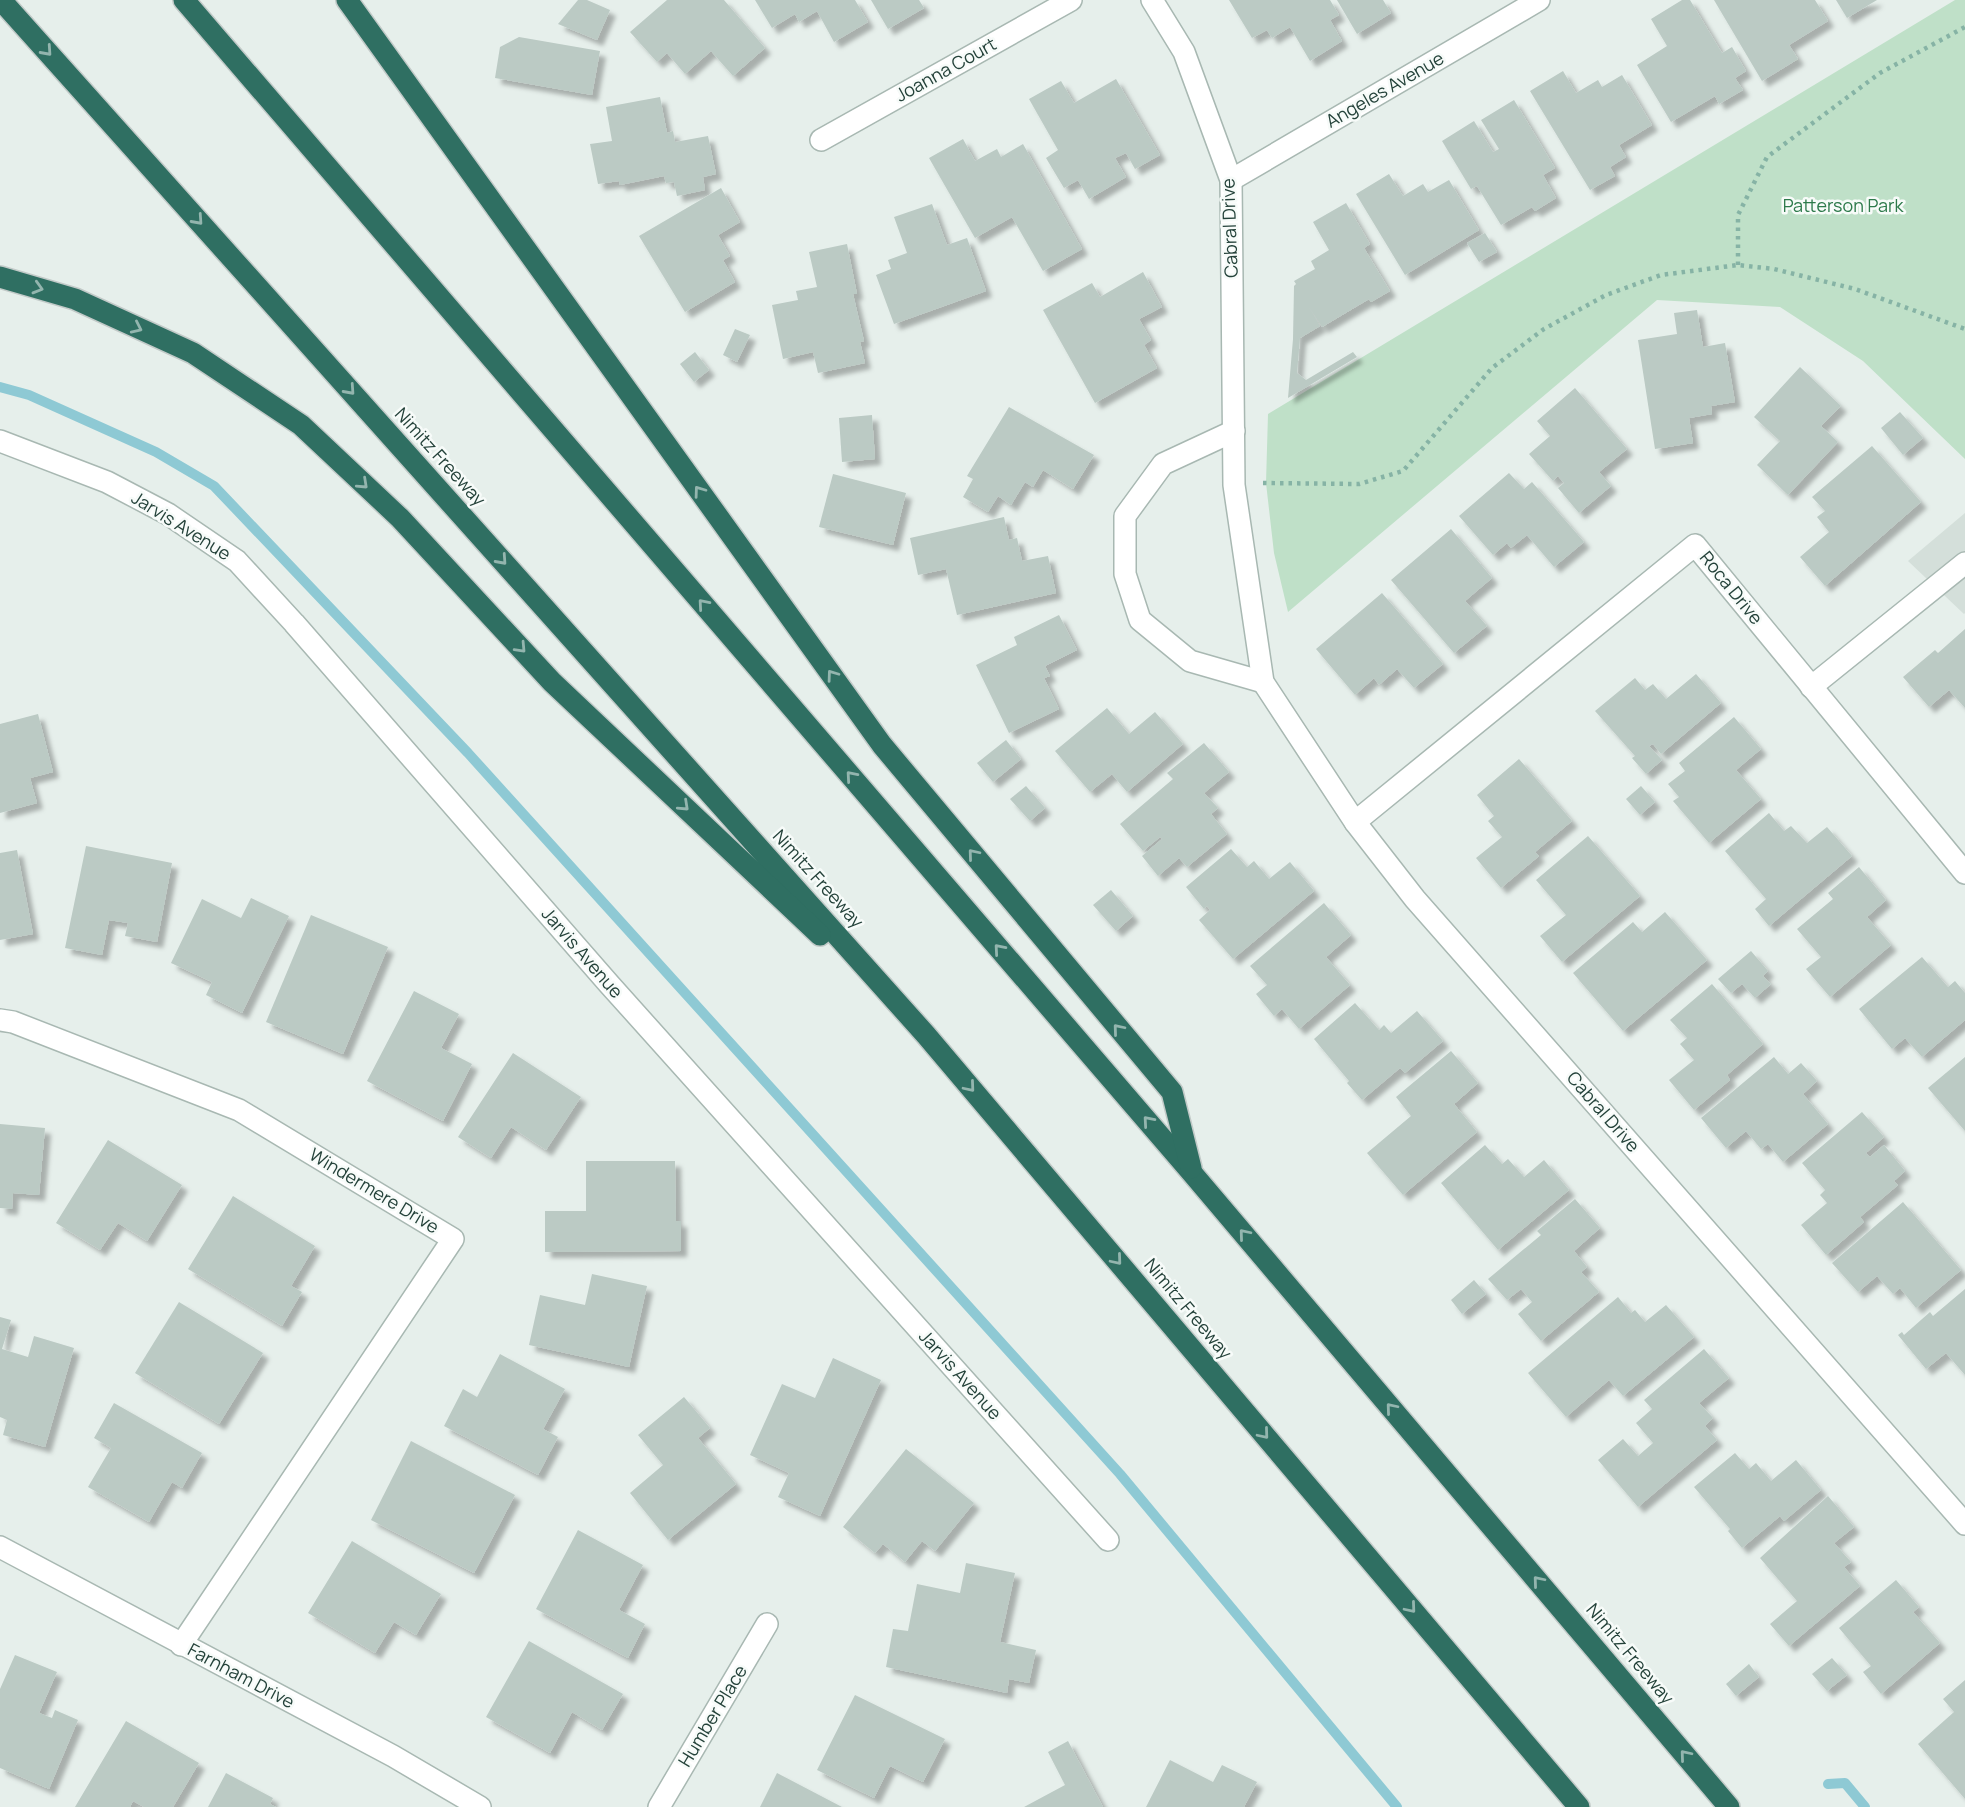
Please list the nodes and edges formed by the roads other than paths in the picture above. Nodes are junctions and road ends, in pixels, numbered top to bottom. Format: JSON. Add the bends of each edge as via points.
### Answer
{"nodes":[{"id":1,"x":1,"y":0,"type":"edge"},
{"id":2,"x":184,"y":0,"type":"edge"},
{"id":3,"x":347,"y":0,"type":"edge"},
{"id":4,"x":1070,"y":0,"type":"edge"},
{"id":5,"x":1152,"y":0,"type":"edge"},
{"id":6,"x":1539,"y":0,"type":"edge"},
{"id":7,"x":821,"y":140,"type":"dead end"},
{"id":8,"x":1231,"y":180,"type":"junction"},
{"id":9,"x":0,"y":277,"type":"edge"},
{"id":10,"x":1234,"y":431,"type":"junction"},
{"id":11,"x":0,"y":441,"type":"edge"},
{"id":12,"x":1965,"y":563,"type":"edge"},
{"id":13,"x":1263,"y":682,"type":"junction"},
{"id":14,"x":1811,"y":687,"type":"junction"},
{"id":15,"x":1355,"y":822,"type":"junction"},
{"id":16,"x":1965,"y":873,"type":"edge"},
{"id":17,"x":0,"y":1020,"type":"edge"},
{"id":18,"x":926,"y":1035,"type":"junction"},
{"id":19,"x":1192,"y":1173,"type":"junction"},
{"id":20,"x":1965,"y":1524,"type":"edge"},
{"id":21,"x":1108,"y":1539,"type":"dead end"},
{"id":22,"x":0,"y":1547,"type":"edge"},
{"id":23,"x":767,"y":1624,"type":"dead end"},
{"id":24,"x":181,"y":1645,"type":"junction"},
{"id":25,"x":480,"y":1807,"type":"edge"},
{"id":26,"x":659,"y":1807,"type":"edge"},
{"id":27,"x":1580,"y":1807,"type":"edge"},
{"id":28,"x":1729,"y":1807,"type":"edge"}],
"edges":[{"from":1,"to":18,"type":"highway","name":"Nimitz Freeway","one_way":true},
{"from":19,"to":2,"type":"highway","name":"Nimitz Freeway","one_way":true},
{"from":19,"to":3,"type":"highway","one_way":true,"via":[[1171,1093],[882,745]]},
{"from":4,"to":7,"type":"street","name":"Joanna Court"},
{"from":5,"to":8,"type":"street","name":"Cabral Drive","via":[[1184,52]]},
{"from":6,"to":8,"type":"street","name":"Angeles Avenue"},
{"from":8,"to":10,"type":"street","name":"Cabral Drive"},
{"from":9,"to":18,"type":"highway","one_way":true,"via":[[75,299],[193,353],[301,425],[400,518],[552,682]]},
{"from":10,"to":13,"type":"street","name":"Cabral Drive","via":[[1234,485]]},
{"from":10,"to":13,"type":"street","via":[[1163,464],[1125,516],[1125,574],[1140,620],[1190,661]]},
{"from":11,"to":21,"type":"street","name":"Jarvis Avenue","via":[[107,482],[169,514],[237,561],[618,995]]},
{"from":12,"to":14,"type":"street"},
{"from":13,"to":15,"type":"street","name":"Cabral Drive"},
{"from":14,"to":15,"type":"street","name":"Roca Drive","via":[[1695,545]]},
{"from":14,"to":16,"type":"street","name":"Roca Drive"},
{"from":15,"to":20,"type":"street","name":"Cabral Drive","via":[[1415,899]]},
{"from":17,"to":24,"type":"street","name":"Windermere Drive","via":[[239,1110],[453,1239]]},
{"from":18,"to":27,"type":"highway","name":"Nimitz Freeway","one_way":true},
{"from":28,"to":19,"type":"highway","name":"Nimitz Freeway","one_way":true},
{"from":22,"to":24,"type":"street","name":"Farnham Drive"},
{"from":23,"to":26,"type":"street","name":"Humber Place"},
{"from":24,"to":25,"type":"street","name":"Farnham Drive"}]}
